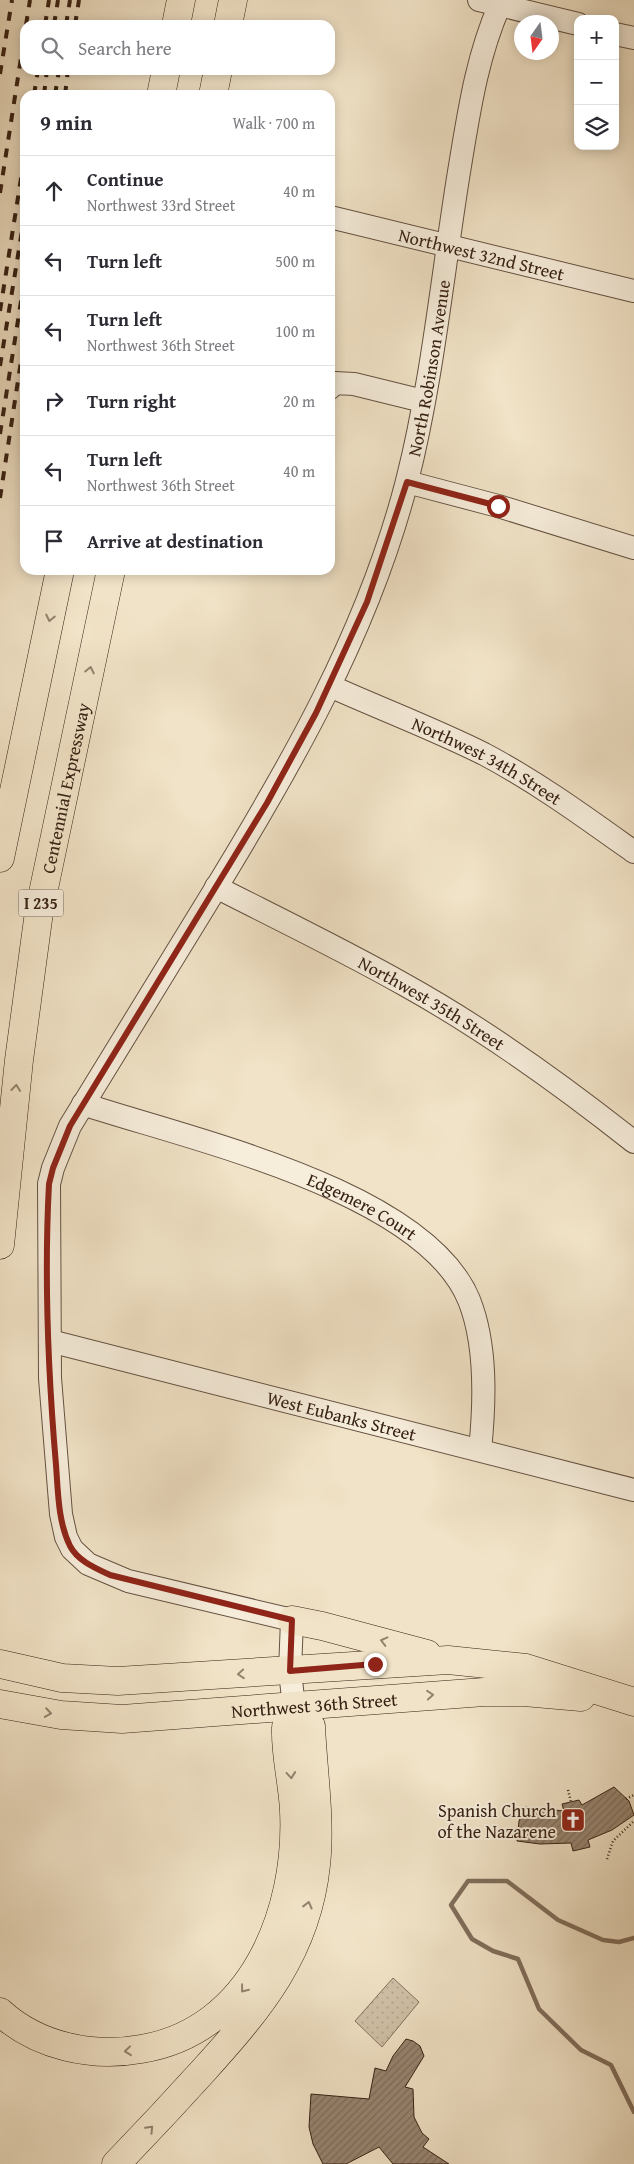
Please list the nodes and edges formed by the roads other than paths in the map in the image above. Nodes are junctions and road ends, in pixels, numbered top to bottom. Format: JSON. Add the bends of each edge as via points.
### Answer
{"nodes":[{"id":1,"x":181,"y":0,"type":"edge"},
{"id":2,"x":233,"y":0,"type":"edge"},
{"id":3,"x":494,"y":2,"type":"edge"},
{"id":4,"x":177,"y":20,"type":"edge"},
{"id":5,"x":229,"y":20,"type":"edge"},
{"id":6,"x":574,"y":23,"type":"edge"},
{"id":7,"x":619,"y":35,"type":"edge"},
{"id":8,"x":634,"y":38,"type":"edge"},
{"id":9,"x":165,"y":75,"type":"edge"},
{"id":10,"x":217,"y":75,"type":"edge"},
{"id":11,"x":162,"y":90,"type":"edge"},
{"id":12,"x":214,"y":90,"type":"edge"},
{"id":13,"x":335,"y":218,"type":"edge"},
{"id":14,"x":447,"y":246,"type":"junction"},
{"id":15,"x":634,"y":291,"type":"edge"},
{"id":16,"x":335,"y":383,"type":"edge"},
{"id":17,"x":423,"y":401,"type":"junction"},
{"id":18,"x":407,"y":482,"type":"junction"},
{"id":19,"x":634,"y":548,"type":"edge"},
{"id":20,"x":59,"y":575,"type":"edge"},
{"id":21,"x":110,"y":575,"type":"edge"},
{"id":22,"x":330,"y":686,"type":"junction"},
{"id":23,"x":1,"y":850,"type":"edge"},
{"id":24,"x":634,"y":852,"type":"edge"},
{"id":25,"x":216,"y":887,"type":"junction"},
{"id":26,"x":83,"y":1104,"type":"junction"},
{"id":27,"x":634,"y":1142,"type":"edge"},
{"id":28,"x":0,"y":1244,"type":"edge"},
{"id":29,"x":50,"y":1341,"type":"junction"},
{"id":30,"x":480,"y":1450,"type":"junction"},
{"id":31,"x":634,"y":1490,"type":"edge"},
{"id":32,"x":292,"y":1620,"type":"junction"},
{"id":33,"x":448,"y":1660,"type":"junction"},
{"id":34,"x":0,"y":1664,"type":"edge"},
{"id":35,"x":290,"y":1671,"type":"junction"},
{"id":36,"x":632,"y":1702,"type":"edge"},
{"id":37,"x":0,"y":1704,"type":"edge"},
{"id":38,"x":294,"y":1707,"type":"junction"},
{"id":39,"x":0,"y":2012,"type":"edge"},
{"id":40,"x":116,"y":2164,"type":"edge"}],
"edges":[{"from":1,"to":4,"type":"main road"},
{"from":2,"to":5,"type":"main road"},
{"from":3,"to":6,"type":"street"},
{"from":3,"to":14,"type":"street","name":"North Robinson Avenue","via":[[472,92]]},
{"from":7,"to":8,"type":"street"},
{"from":9,"to":11,"type":"main road"},
{"from":10,"to":12,"type":"main road"},
{"from":13,"to":14,"type":"street","name":"Northwest 32nd Street"},
{"from":14,"to":15,"type":"street","name":"Northwest 32nd Street"},
{"from":14,"to":17,"type":"street","name":"North Robinson Avenue"},
{"from":16,"to":17,"type":"street","via":[[354,384]]},
{"from":17,"to":18,"type":"street","name":"North Robinson Avenue"},
{"from":18,"to":19,"type":"street"},
{"from":18,"to":22,"type":"street","name":"North Robinson Avenue","via":[[367,602]]},
{"from":20,"to":23,"type":"main road","one_way":true},
{"from":28,"to":21,"type":"main road","name":"Centennial Expressway","number":"I 235","one_way":true,"via":[[19,1060],[39,912]]},
{"from":22,"to":24,"type":"street","name":"Northwest 34th Street","via":[[482,754],[566,803]]},
{"from":22,"to":25,"type":"street","name":"North Robinson Avenue","via":[[287,768]]},
{"from":25,"to":26,"type":"street","name":"North Robinson Avenue"},
{"from":25,"to":27,"type":"street","name":"Northwest 35th Street","via":[[447,1010],[567,1090]]},
{"from":26,"to":29,"type":"street","name":"North Robinson Avenue","via":[[59,1150],[49,1184]]},
{"from":26,"to":30,"type":"street","name":"Edgemere Court","via":[[295,1172],[370,1207],[424,1244],[458,1281],[477,1326],[482,1361]]},
{"from":29,"to":30,"type":"street","name":"West Eubanks Street"},
{"from":29,"to":32,"type":"street","name":"North Robinson Avenue","via":[[59,1499],[66,1537],[72,1549],[88,1564],[119,1578]]},
{"from":30,"to":31,"type":"street","name":"West Eubanks Street"},
{"from":33,"to":32,"type":"main road","one_way":true},
{"from":32,"to":35,"type":"street"},
{"from":33,"to":35,"type":"main road","name":"Northwest 36th Street"},
{"from":33,"to":36,"type":"main road","name":"Northwest 36th Street","via":[[526,1668]]},
{"from":35,"to":34,"type":"main road","name":"Northwest 36th Street","one_way":true,"via":[[118,1681],[62,1678]]},
{"from":35,"to":38,"type":"street"},
{"from":38,"to":36,"type":"main road","name":"Northwest 36th Street","one_way":true,"via":[[484,1692],[524,1692]]},
{"from":37,"to":38,"type":"main road","name":"Northwest 36th Street","one_way":true,"via":[[61,1715],[122,1719]]},
{"from":38,"to":39,"type":"main road","one_way":true,"via":[[286,1727],[294,1811],[294,1855],[280,1918],[256,1973],[238,1996],[218,2016],[197,2030],[159,2045],[128,2052],[89,2052],[70,2048],[27,2031]]},
{"from":40,"to":38,"type":"main road","one_way":true,"via":[[236,2035],[278,1981],[294,1951],[313,1888],[317,1846],[311,1726]]}]}
